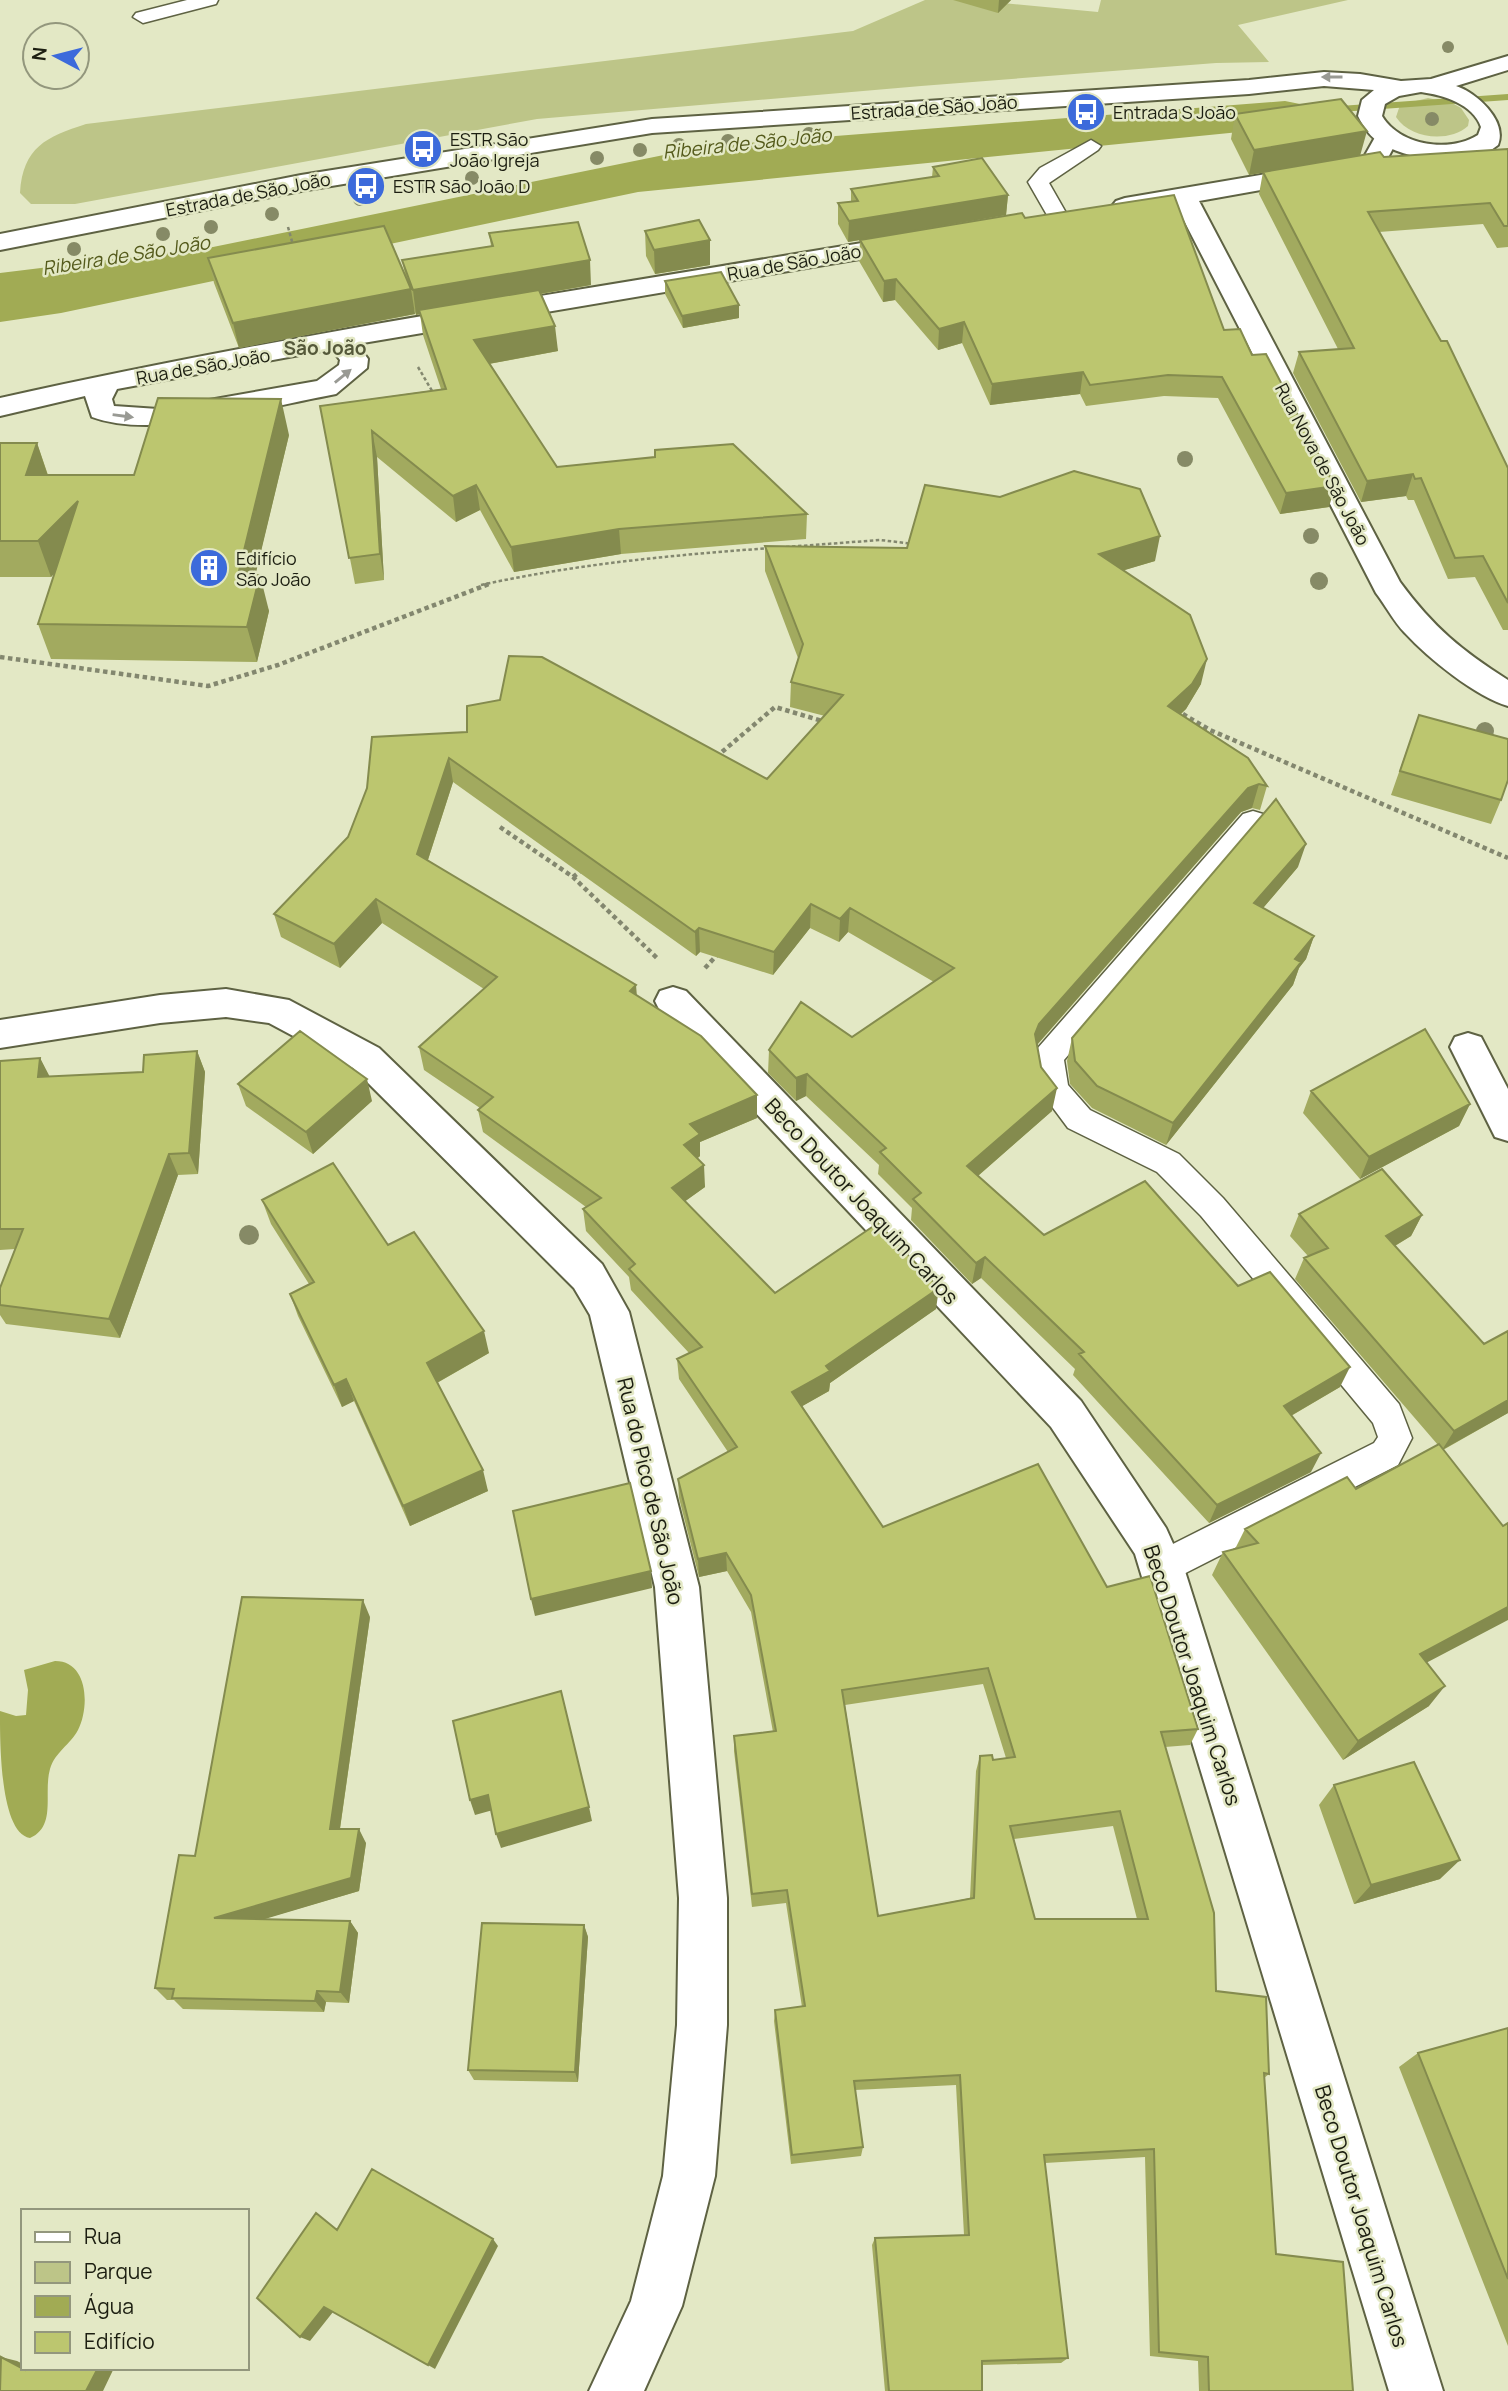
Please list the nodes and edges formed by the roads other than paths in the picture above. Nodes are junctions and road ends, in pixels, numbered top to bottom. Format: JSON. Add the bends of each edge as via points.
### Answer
{"nodes":[{"id":1,"x":209,"y":0,"type":"edge"},
{"id":2,"x":143,"y":17,"type":"dead end"},
{"id":3,"x":1508,"y":63,"type":"edge"},
{"id":4,"x":1435,"y":86,"type":"junction"},
{"id":5,"x":1249,"y":87,"type":"junction"},
{"id":6,"x":1382,"y":112,"type":"junction"},
{"id":7,"x":1498,"y":129,"type":"edge"},
{"id":8,"x":1091,"y":146,"type":"dead end"},
{"id":9,"x":1446,"y":152,"type":"junction"},
{"id":10,"x":1373,"y":164,"type":"junction"},
{"id":11,"x":1184,"y":196,"type":"junction"},
{"id":12,"x":1079,"y":214,"type":"junction"},
{"id":13,"x":1031,"y":222,"type":"edge"},
{"id":14,"x":935,"y":239,"type":"edge"},
{"id":15,"x":0,"y":242,"type":"edge"},
{"id":16,"x":340,"y":341,"type":"junction"},
{"id":17,"x":107,"y":383,"type":"junction"},
{"id":18,"x":0,"y":407,"type":"edge"},
{"id":19,"x":1508,"y":695,"type":"edge"},
{"id":20,"x":1253,"y":821,"type":"edge"},
{"id":21,"x":680,"y":994,"type":"road end"},
{"id":22,"x":0,"y":1034,"type":"edge"},
{"id":23,"x":1468,"y":1047,"type":"dead end"},
{"id":24,"x":1508,"y":1126,"type":"edge"},
{"id":25,"x":1162,"y":1569,"type":"junction"},
{"id":26,"x":616,"y":2391,"type":"edge"},
{"id":27,"x":1416,"y":2391,"type":"edge"}],
"edges":[{"from":1,"to":2,"type":"lane"},
{"from":3,"to":4,"type":"street"},
{"from":4,"to":6,"type":"street"},
{"from":4,"to":7,"type":"street","via":[[1474,97]]},
{"from":5,"to":6,"type":"street","name":"Estrada de São João","via":[[1334,99]]},
{"from":6,"to":5,"type":"street","name":"Estrada de São João","one_way":true,"via":[[1342,77]]},
{"from":5,"to":15,"type":"street","name":"Estrada de São João","via":[[652,126],[301,183]]},
{"from":6,"to":9,"type":"street","via":[[1414,148]]},
{"from":6,"to":10,"type":"street"},
{"from":7,"to":9,"type":"street","via":[[1475,148]]},
{"from":8,"to":12,"type":"lane","via":[[1038,182]]},
{"from":9,"to":10,"type":"street"},
{"from":10,"to":11,"type":"street"},
{"from":11,"to":12,"type":"street"},
{"from":11,"to":19,"type":"street","name":"Rua Nova de São João","via":[[1387,586],[1416,626],[1466,668]]},
{"from":12,"to":13,"type":"street"},
{"from":14,"to":16,"type":"street","name":"Rua de São João"},
{"from":16,"to":17,"type":"street","name":"Rua de São João"},
{"from":17,"to":16,"type":"street","name":"Rua de São João","one_way":true,"via":[[98,399],[102,411],[118,417],[159,418],[326,388],[353,368],[354,359]]},
{"from":17,"to":18,"type":"street","name":"Rua de São João"},
{"from":20,"to":25,"type":"lane","via":[[1048,1057],[1054,1089],[1079,1119],[1168,1163],[1212,1208],[1387,1415],[1395,1438],[1386,1454]]},
{"from":21,"to":25,"type":"street","name":"Beco Doutor Joaquim Carlos","via":[[1066,1414],[1152,1542]]},
{"from":22,"to":26,"type":"street","name":"Rua do Pico de São João","via":[[226,1003],[276,1010],[366,1058],[588,1276],[609,1312],[677,1587],[703,1898],[702,2025],[689,2176],[656,2306]]},
{"from":23,"to":24,"type":"street"},
{"from":25,"to":27,"type":"street","name":"Beco Doutor Joaquim Carlos"}]}
